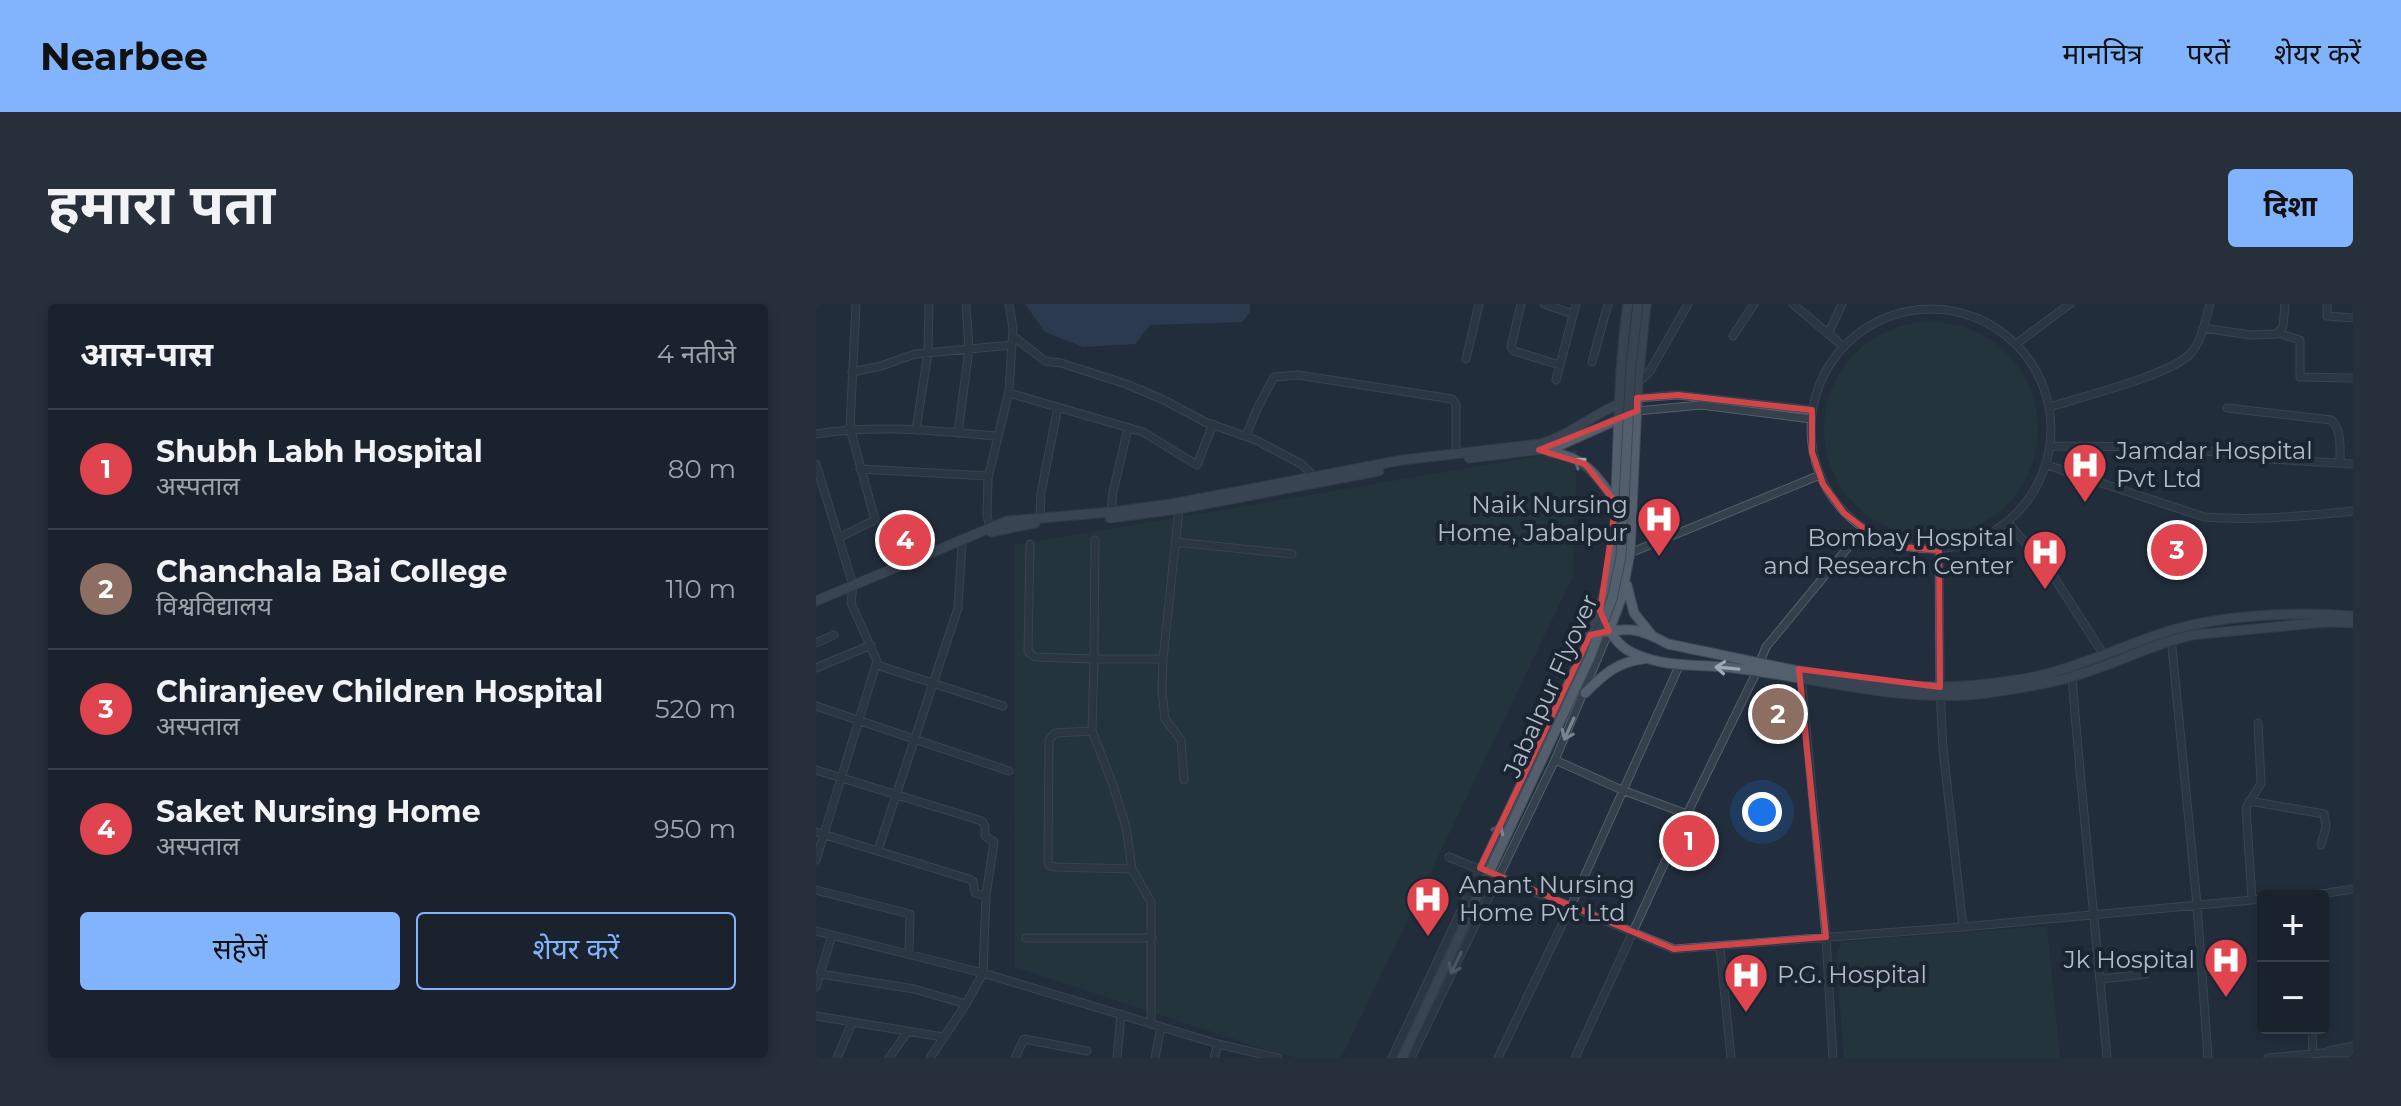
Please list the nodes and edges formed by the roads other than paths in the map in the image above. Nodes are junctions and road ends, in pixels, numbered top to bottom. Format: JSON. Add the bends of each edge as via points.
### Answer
{"nodes":[{"id":1,"x":856,"y":304,"type":"edge"},
{"id":2,"x":929,"y":304,"type":"edge"},
{"id":3,"x":966,"y":304,"type":"edge"},
{"id":4,"x":1009,"y":304,"type":"edge"},
{"id":5,"x":1479,"y":304,"type":"edge"},
{"id":6,"x":1521,"y":304,"type":"edge"},
{"id":7,"x":1544,"y":304,"type":"edge"},
{"id":8,"x":1576,"y":304,"type":"edge"},
{"id":9,"x":1608,"y":304,"type":"edge"},
{"id":10,"x":1628,"y":304,"type":"edge"},
{"id":11,"x":1638,"y":304,"type":"edge"},
{"id":12,"x":1646,"y":304,"type":"edge"},
{"id":13,"x":1688,"y":304,"type":"edge"},
{"id":14,"x":1754,"y":304,"type":"edge"},
{"id":15,"x":1793,"y":304,"type":"edge"},
{"id":16,"x":1842,"y":304,"type":"edge"},
{"id":17,"x":1897,"y":304,"type":"edge"},
{"id":18,"x":2070,"y":304,"type":"edge"},
{"id":19,"x":2210,"y":304,"type":"edge"},
{"id":20,"x":2285,"y":304,"type":"edge"},
{"id":21,"x":2327,"y":304,"type":"edge"},
{"id":22,"x":1573,"y":314,"type":"junction"},
{"id":23,"x":1899,"y":314,"type":"junction"},
{"id":24,"x":2353,"y":318,"type":"edge"},
{"id":25,"x":2203,"y":328,"type":"junction"},
{"id":26,"x":2278,"y":333,"type":"junction"},
{"id":27,"x":1828,"y":334,"type":"junction"},
{"id":28,"x":1733,"y":336,"type":"dead end"},
{"id":29,"x":1012,"y":340,"type":"junction"},
{"id":30,"x":2016,"y":344,"type":"junction"},
{"id":31,"x":1844,"y":347,"type":"junction"},
{"id":32,"x":969,"y":349,"type":"junction"},
{"id":33,"x":928,"y":352,"type":"junction"},
{"id":34,"x":1466,"y":359,"type":"dead end"},
{"id":35,"x":1592,"y":362,"type":"dead end"},
{"id":36,"x":1560,"y":365,"type":"junction"},
{"id":37,"x":852,"y":372,"type":"junction"},
{"id":38,"x":2353,"y":378,"type":"edge"},
{"id":39,"x":1556,"y":380,"type":"dead end"},
{"id":40,"x":1620,"y":382,"type":"junction"},
{"id":41,"x":1638,"y":382,"type":"junction"},
{"id":42,"x":1009,"y":393,"type":"junction"},
{"id":43,"x":1637,"y":398,"type":"junction"},
{"id":44,"x":1619,"y":402,"type":"junction"},
{"id":45,"x":1058,"y":407,"type":"junction"},
{"id":46,"x":2050,"y":407,"type":"junction"},
{"id":47,"x":2227,"y":408,"type":"dead end"},
{"id":48,"x":1637,"y":411,"type":"junction"},
{"id":49,"x":1811,"y":414,"type":"junction"},
{"id":50,"x":1619,"y":417,"type":"junction"},
{"id":51,"x":1213,"y":424,"type":"junction"},
{"id":52,"x":850,"y":428,"type":"junction"},
{"id":53,"x":1128,"y":428,"type":"junction"},
{"id":54,"x":916,"y":430,"type":"junction"},
{"id":55,"x":958,"y":433,"type":"junction"},
{"id":56,"x":816,"y":434,"type":"edge"},
{"id":57,"x":997,"y":436,"type":"junction"},
{"id":58,"x":1246,"y":436,"type":"junction"},
{"id":59,"x":2051,"y":446,"type":"junction"},
{"id":60,"x":1539,"y":450,"type":"junction"},
{"id":61,"x":1456,"y":454,"type":"junction"},
{"id":62,"x":2340,"y":463,"type":"junction"},
{"id":63,"x":816,"y":464,"type":"edge"},
{"id":64,"x":2353,"y":464,"type":"edge"},
{"id":65,"x":2047,"y":465,"type":"junction"},
{"id":66,"x":860,"y":469,"type":"junction"},
{"id":67,"x":1820,"y":475,"type":"junction"},
{"id":68,"x":988,"y":476,"type":"junction"},
{"id":69,"x":1315,"y":477,"type":"junction"},
{"id":70,"x":1616,"y":503,"type":"junction"},
{"id":71,"x":1179,"y":509,"type":"junction"},
{"id":72,"x":2353,"y":511,"type":"edge"},
{"id":73,"x":1111,"y":512,"type":"junction"},
{"id":74,"x":1040,"y":516,"type":"junction"},
{"id":75,"x":2008,"y":523,"type":"junction"},
{"id":76,"x":1864,"y":528,"type":"junction"},
{"id":77,"x":990,"y":530,"type":"junction"},
{"id":78,"x":840,"y":537,"type":"junction"},
{"id":79,"x":1095,"y":540,"type":"dead end"},
{"id":80,"x":1175,"y":542,"type":"junction"},
{"id":81,"x":962,"y":544,"type":"junction"},
{"id":82,"x":1030,"y":544,"type":"dead end"},
{"id":83,"x":1939,"y":550,"type":"junction"},
{"id":84,"x":1630,"y":553,"type":"junction"},
{"id":85,"x":1292,"y":554,"type":"dead end"},
{"id":86,"x":1627,"y":577,"type":"junction"},
{"id":87,"x":854,"y":587,"type":"junction"},
{"id":88,"x":816,"y":601,"type":"edge"},
{"id":89,"x":816,"y":607,"type":"edge"},
{"id":90,"x":1600,"y":611,"type":"junction"},
{"id":91,"x":2353,"y":616,"type":"edge"},
{"id":92,"x":2353,"y":623,"type":"edge"},
{"id":93,"x":1609,"y":631,"type":"junction"},
{"id":94,"x":1651,"y":634,"type":"junction"},
{"id":95,"x":834,"y":635,"type":"dead end"},
{"id":96,"x":1590,"y":635,"type":"junction"},
{"id":97,"x":2170,"y":636,"type":"junction"},
{"id":98,"x":816,"y":643,"type":"edge"},
{"id":99,"x":871,"y":645,"type":"junction"},
{"id":100,"x":1647,"y":658,"type":"junction"},
{"id":101,"x":1094,"y":659,"type":"junction"},
{"id":102,"x":1163,"y":659,"type":"junction"},
{"id":103,"x":2107,"y":659,"type":"junction"},
{"id":104,"x":1680,"y":664,"type":"junction"},
{"id":105,"x":877,"y":665,"type":"junction"},
{"id":106,"x":1758,"y":666,"type":"junction"},
{"id":107,"x":816,"y":668,"type":"edge"},
{"id":108,"x":1801,"y":674,"type":"junction"},
{"id":109,"x":2072,"y":677,"type":"junction"},
{"id":110,"x":933,"y":682,"type":"junction"},
{"id":111,"x":1940,"y":692,"type":"junction"},
{"id":112,"x":1585,"y":693,"type":"junction"},
{"id":113,"x":816,"y":706,"type":"edge"},
{"id":114,"x":1003,"y":706,"type":"dead end"},
{"id":115,"x":859,"y":720,"type":"junction"},
{"id":116,"x":2258,"y":723,"type":"dead end"},
{"id":117,"x":1092,"y":731,"type":"junction"},
{"id":118,"x":916,"y":738,"type":"junction"},
{"id":119,"x":1555,"y":760,"type":"junction"},
{"id":120,"x":816,"y":770,"type":"edge"},
{"id":121,"x":1009,"y":771,"type":"dead end"},
{"id":122,"x":842,"y":777,"type":"junction"},
{"id":123,"x":1184,"y":780,"type":"dead end"},
{"id":124,"x":1622,"y":790,"type":"junction"},
{"id":125,"x":897,"y":795,"type":"junction"},
{"id":126,"x":2249,"y":801,"type":"junction"},
{"id":127,"x":1687,"y":814,"type":"junction"},
{"id":128,"x":820,"y":833,"type":"edge"},
{"id":129,"x":2321,"y":845,"type":"dead end"},
{"id":130,"x":878,"y":850,"type":"junction"},
{"id":131,"x":1449,"y":857,"type":"dead end"},
{"id":132,"x":816,"y":860,"type":"edge"},
{"id":133,"x":1480,"y":868,"type":"junction"},
{"id":134,"x":1132,"y":869,"type":"junction"},
{"id":135,"x":1498,"y":877,"type":"junction"},
{"id":136,"x":2353,"y":889,"type":"edge"},
{"id":137,"x":816,"y":890,"type":"edge"},
{"id":138,"x":2329,"y":893,"type":"edge"},
{"id":139,"x":986,"y":895,"type":"junction"},
{"id":140,"x":2252,"y":899,"type":"junction"},
{"id":141,"x":2257,"y":899,"type":"edge"},
{"id":142,"x":2197,"y":905,"type":"junction"},
{"id":143,"x":1571,"y":906,"type":"junction"},
{"id":144,"x":2095,"y":914,"type":"junction"},
{"id":145,"x":1963,"y":927,"type":"junction"},
{"id":146,"x":816,"y":931,"type":"edge"},
{"id":147,"x":1634,"y":932,"type":"junction"},
{"id":148,"x":832,"y":935,"type":"junction"},
{"id":149,"x":1826,"y":937,"type":"junction"},
{"id":150,"x":1026,"y":938,"type":"dead end"},
{"id":151,"x":1152,"y":938,"type":"junction"},
{"id":152,"x":1720,"y":947,"type":"junction"},
{"id":153,"x":909,"y":954,"type":"junction"},
{"id":154,"x":983,"y":973,"type":"junction"},
{"id":155,"x":821,"y":974,"type":"junction"},
{"id":156,"x":2146,"y":974,"type":"dead end"},
{"id":157,"x":2101,"y":979,"type":"junction"},
{"id":158,"x":816,"y":987,"type":"edge"},
{"id":159,"x":966,"y":1004,"type":"junction"},
{"id":160,"x":1121,"y":1014,"type":"junction"},
{"id":161,"x":816,"y":1016,"type":"edge"},
{"id":162,"x":852,"y":1023,"type":"junction"},
{"id":163,"x":1151,"y":1024,"type":"junction"},
{"id":164,"x":1161,"y":1027,"type":"junction"},
{"id":165,"x":908,"y":1031,"type":"junction"},
{"id":166,"x":2312,"y":1034,"type":"edge"},
{"id":167,"x":943,"y":1037,"type":"junction"},
{"id":168,"x":1218,"y":1044,"type":"junction"},
{"id":169,"x":2353,"y":1046,"type":"edge"},
{"id":170,"x":1087,"y":1051,"type":"dead end"},
{"id":171,"x":2323,"y":1053,"type":"junction"},
{"id":172,"x":2353,"y":1053,"type":"edge"},
{"id":173,"x":2313,"y":1054,"type":"junction"},
{"id":174,"x":1251,"y":1055,"type":"edge"},
{"id":175,"x":837,"y":1058,"type":"edge"},
{"id":176,"x":889,"y":1058,"type":"edge"},
{"id":177,"x":930,"y":1058,"type":"edge"},
{"id":178,"x":1015,"y":1058,"type":"edge"},
{"id":179,"x":1117,"y":1058,"type":"edge"},
{"id":180,"x":1155,"y":1058,"type":"edge"},
{"id":181,"x":1214,"y":1058,"type":"edge"},
{"id":182,"x":1278,"y":1058,"type":"edge"},
{"id":183,"x":1392,"y":1058,"type":"edge"},
{"id":184,"x":1402,"y":1058,"type":"edge"},
{"id":185,"x":1411,"y":1058,"type":"edge"},
{"id":186,"x":1498,"y":1058,"type":"edge"},
{"id":187,"x":1575,"y":1058,"type":"edge"},
{"id":188,"x":1731,"y":1058,"type":"edge"},
{"id":189,"x":1833,"y":1058,"type":"edge"},
{"id":190,"x":2107,"y":1058,"type":"edge"},
{"id":191,"x":2208,"y":1058,"type":"edge"},
{"id":192,"x":2268,"y":1058,"type":"edge"}],
"edges":[{"from":1,"to":37,"type":"street"},
{"from":2,"to":33,"type":"street"},
{"from":3,"to":32,"type":"street"},
{"from":4,"to":29,"type":"street"},
{"from":5,"to":34,"type":"street"},
{"from":6,"to":36,"type":"street","via":[[1511,347]]},
{"from":7,"to":22,"type":"street"},
{"from":8,"to":22,"type":"street"},
{"from":9,"to":35,"type":"street"},
{"from":10,"to":40,"type":"main road"},
{"from":11,"to":184,"type":"main road","name":"Jabalpur Flyover","bridge":true,"via":[[1621,557],[1612,599],[1590,657]]},
{"from":12,"to":41,"type":"main road"},
{"from":13,"to":41,"type":"street","via":[[1650,371]]},
{"from":14,"to":28,"type":"street"},
{"from":15,"to":27,"type":"street"},
{"from":16,"to":27,"type":"street"},
{"from":17,"to":23,"type":"street"},
{"from":18,"to":30,"type":"street"},
{"from":19,"to":25,"type":"street"},
{"from":20,"to":26,"type":"street"},
{"from":21,"to":24,"type":"street","via":[[2327,316]]},
{"from":22,"to":36,"type":"street"},
{"from":23,"to":30,"type":"street","via":[[1940,309],[1971,315]]},
{"from":23,"to":31,"type":"street","via":[[1879,320]]},
{"from":25,"to":26,"type":"street"},
{"from":25,"to":46,"type":"street","via":[[2180,363]]},
{"from":26,"to":38,"type":"street","via":[[2300,340],[2300,377]]},
{"from":27,"to":31,"type":"street"},
{"from":29,"to":32,"type":"street"},
{"from":29,"to":42,"type":"street"},
{"from":29,"to":51,"type":"street","via":[[1045,361],[1126,384]]},
{"from":30,"to":46,"type":"street","via":[[2039,374]]},
{"from":31,"to":49,"type":"street","via":[[1818,387]]},
{"from":32,"to":33,"type":"street"},
{"from":32,"to":55,"type":"street"},
{"from":33,"to":37,"type":"street"},
{"from":33,"to":54,"type":"street"},
{"from":36,"to":39,"type":"street"},
{"from":37,"to":52,"type":"street"},
{"from":40,"to":41,"type":"street"},
{"from":40,"to":44,"type":"main road"},
{"from":41,"to":43,"type":"main road"},
{"from":42,"to":45,"type":"street"},
{"from":42,"to":57,"type":"street"},
{"from":43,"to":44,"type":"main road"},
{"from":43,"to":48,"type":"main road"},
{"from":43,"to":49,"type":"street","via":[[1678,395]]},
{"from":44,"to":50,"type":"main road"},
{"from":44,"to":61,"type":"main road","via":[[1558,439]]},
{"from":45,"to":53,"type":"street"},
{"from":45,"to":74,"type":"street"},
{"from":46,"to":59,"type":"street"},
{"from":47,"to":62,"type":"street","via":[[2331,420],[2339,435]]},
{"from":48,"to":49,"type":"street","via":[[1701,405]]},
{"from":48,"to":50,"type":"main road"},
{"from":48,"to":84,"type":"main road"},
{"from":49,"to":67,"type":"street","via":[[1812,452]]},
{"from":50,"to":60,"type":"main road","via":[[1567,443]]},
{"from":50,"to":70,"type":"main road"},
{"from":51,"to":53,"type":"street","via":[[1197,465]]},
{"from":51,"to":58,"type":"street"},
{"from":52,"to":54,"type":"street"},
{"from":52,"to":56,"type":"street"},
{"from":52,"to":66,"type":"street"},
{"from":53,"to":73,"type":"street"},
{"from":54,"to":55,"type":"street"},
{"from":55,"to":57,"type":"street"},
{"from":57,"to":68,"type":"street"},
{"from":58,"to":61,"type":"street","via":[[1274,377],[1298,375],[1452,399]]},
{"from":58,"to":69,"type":"street","via":[[1301,464]]},
{"from":59,"to":62,"type":"street","via":[[2173,447]]},
{"from":59,"to":65,"type":"street"},
{"from":70,"to":60,"type":"main road","one_way":true,"via":[[1585,464]]},
{"from":60,"to":71,"type":"main road","via":[[1416,464]]},
{"from":61,"to":69,"type":"main road"},
{"from":62,"to":64,"type":"street"},
{"from":63,"to":78,"type":"street"},
{"from":65,"to":72,"type":"street","via":[[2204,517]]},
{"from":65,"to":75,"type":"street","via":[[2025,506]]},
{"from":66,"to":68,"type":"street"},
{"from":66,"to":78,"type":"street","via":[[875,520]]},
{"from":67,"to":76,"type":"street","via":[[1844,513]]},
{"from":67,"to":84,"type":"street"},
{"from":68,"to":77,"type":"street"},
{"from":69,"to":73,"type":"main road"},
{"from":70,"to":90,"type":"main road","via":[[1614,550]]},
{"from":71,"to":77,"type":"main road"},
{"from":71,"to":80,"type":"street"},
{"from":73,"to":74,"type":"main road"},
{"from":74,"to":77,"type":"main road","via":[[1007,521]]},
{"from":75,"to":83,"type":"street","via":[[1976,542]]},
{"from":75,"to":103,"type":"street","via":[[2050,571]]},
{"from":76,"to":83,"type":"street","via":[[1904,547]]},
{"from":76,"to":106,"type":"street","via":[[1766,647]]},
{"from":77,"to":81,"type":"main road"},
{"from":77,"to":87,"type":"main road"},
{"from":78,"to":87,"type":"street"},
{"from":79,"to":101,"type":"street"},
{"from":80,"to":85,"type":"street"},
{"from":80,"to":102,"type":"street"},
{"from":81,"to":87,"type":"main road"},
{"from":81,"to":110,"type":"street","via":[[958,608]]},
{"from":82,"to":101,"type":"street","via":[[1028,652],[1035,657]]},
{"from":83,"to":111,"type":"street"},
{"from":84,"to":86,"type":"main road"},
{"from":86,"to":93,"type":"main road"},
{"from":86,"to":94,"type":"main road","via":[[1634,613]]},
{"from":87,"to":88,"type":"main road"},
{"from":87,"to":89,"type":"main road"},
{"from":87,"to":99,"type":"street","via":[[851,603]]},
{"from":90,"to":93,"type":"main road"},
{"from":90,"to":96,"type":"main road"},
{"from":91,"to":97,"type":"main road","via":[[2257,617],[2202,624]]},
{"from":92,"to":97,"type":"main road"},
{"from":93,"to":94,"type":"main road","via":[[1633,628]]},
{"from":93,"to":96,"type":"main road"},
{"from":93,"to":100,"type":"main road","via":[[1624,649]]},
{"from":93,"to":112,"type":"street"},
{"from":94,"to":106,"type":"main road","via":[[1668,644]]},
{"from":95,"to":98,"type":"street"},
{"from":133,"to":96,"type":"street","one_way":true},
{"from":97,"to":103,"type":"main road"},
{"from":97,"to":142,"type":"street"},
{"from":99,"to":105,"type":"street"},
{"from":99,"to":107,"type":"street"},
{"from":100,"to":104,"type":"main road"},
{"from":100,"to":112,"type":"main road","via":[[1614,667]]},
{"from":101,"to":102,"type":"street"},
{"from":101,"to":117,"type":"street"},
{"from":102,"to":123,"type":"street","via":[[1163,715],[1181,740]]},
{"from":103,"to":109,"type":"main road"},
{"from":103,"to":111,"type":"main road"},
{"from":106,"to":104,"type":"main road","one_way":true},
{"from":104,"to":124,"type":"street"},
{"from":105,"to":110,"type":"street"},
{"from":105,"to":115,"type":"street"},
{"from":106,"to":108,"type":"main road"},
{"from":106,"to":127,"type":"street"},
{"from":108,"to":111,"type":"main road","via":[[1880,692]]},
{"from":108,"to":149,"type":"street"},
{"from":109,"to":111,"type":"main road","via":[[1987,693]]},
{"from":109,"to":144,"type":"street"},
{"from":110,"to":114,"type":"street"},
{"from":110,"to":118,"type":"street"},
{"from":111,"to":145,"type":"street"},
{"from":112,"to":119,"type":"street","one_way":true},
{"from":113,"to":115,"type":"street"},
{"from":115,"to":118,"type":"street"},
{"from":115,"to":122,"type":"street"},
{"from":116,"to":126,"type":"street","via":[[2262,775]]},
{"from":117,"to":134,"type":"street","via":[[1126,827]]},
{"from":117,"to":134,"type":"street","via":[[1050,737],[1048,862],[1056,867]]},
{"from":118,"to":121,"type":"street"},
{"from":118,"to":125,"type":"street"},
{"from":119,"to":124,"type":"street"},
{"from":119,"to":135,"type":"street"},
{"from":120,"to":122,"type":"street"},
{"from":122,"to":125,"type":"street"},
{"from":122,"to":128,"type":"street"},
{"from":124,"to":127,"type":"street"},
{"from":124,"to":143,"type":"street"},
{"from":125,"to":130,"type":"street"},
{"from":125,"to":139,"type":"street","via":[[984,823],[985,836],[994,842]]},
{"from":126,"to":129,"type":"street","via":[[2324,814]]},
{"from":126,"to":140,"type":"street"},
{"from":127,"to":147,"type":"street"},
{"from":128,"to":130,"type":"street"},
{"from":128,"to":132,"type":"street"},
{"from":130,"to":139,"type":"street","via":[[971,880],[975,893]]},
{"from":131,"to":133,"type":"street"},
{"from":133,"to":135,"type":"street"},
{"from":133,"to":183,"type":"street"},
{"from":134,"to":151,"type":"street","via":[[1151,902]]},
{"from":135,"to":143,"type":"street"},
{"from":135,"to":185,"type":"street","one_way":true},
{"from":136,"to":138,"type":"street"},
{"from":137,"to":153,"type":"street","via":[[910,914]]},
{"from":139,"to":154,"type":"street"},
{"from":140,"to":141,"type":"street"},
{"from":140,"to":142,"type":"street"},
{"from":142,"to":144,"type":"street"},
{"from":142,"to":191,"type":"street"},
{"from":143,"to":147,"type":"street"},
{"from":143,"to":186,"type":"street"},
{"from":144,"to":145,"type":"street"},
{"from":144,"to":157,"type":"street"},
{"from":145,"to":149,"type":"street"},
{"from":146,"to":148,"type":"street"},
{"from":147,"to":152,"type":"street","via":[[1674,949]]},
{"from":147,"to":187,"type":"street"},
{"from":148,"to":153,"type":"street"},
{"from":148,"to":155,"type":"street"},
{"from":149,"to":152,"type":"street"},
{"from":149,"to":189,"type":"street"},
{"from":150,"to":151,"type":"street"},
{"from":151,"to":163,"type":"street"},
{"from":152,"to":188,"type":"street"},
{"from":153,"to":154,"type":"street"},
{"from":154,"to":159,"type":"street"},
{"from":154,"to":160,"type":"street"},
{"from":155,"to":158,"type":"street"},
{"from":155,"to":159,"type":"street","via":[[914,989]]},
{"from":156,"to":157,"type":"street"},
{"from":157,"to":190,"type":"street"},
{"from":159,"to":167,"type":"street"},
{"from":160,"to":163,"type":"street"},
{"from":160,"to":179,"type":"street"},
{"from":161,"to":162,"type":"street"},
{"from":162,"to":165,"type":"street"},
{"from":162,"to":175,"type":"street"},
{"from":163,"to":164,"type":"street"},
{"from":164,"to":168,"type":"street"},
{"from":164,"to":180,"type":"street"},
{"from":165,"to":167,"type":"street"},
{"from":165,"to":176,"type":"street"},
{"from":166,"to":173,"type":"street"},
{"from":167,"to":177,"type":"street"},
{"from":168,"to":174,"type":"street"},
{"from":168,"to":181,"type":"street"},
{"from":169,"to":171,"type":"street"},
{"from":170,"to":178,"type":"street","via":[[1024,1039]]},
{"from":171,"to":172,"type":"street"},
{"from":171,"to":173,"type":"street"},
{"from":173,"to":192,"type":"street"},
{"from":174,"to":182,"type":"street"}]}
